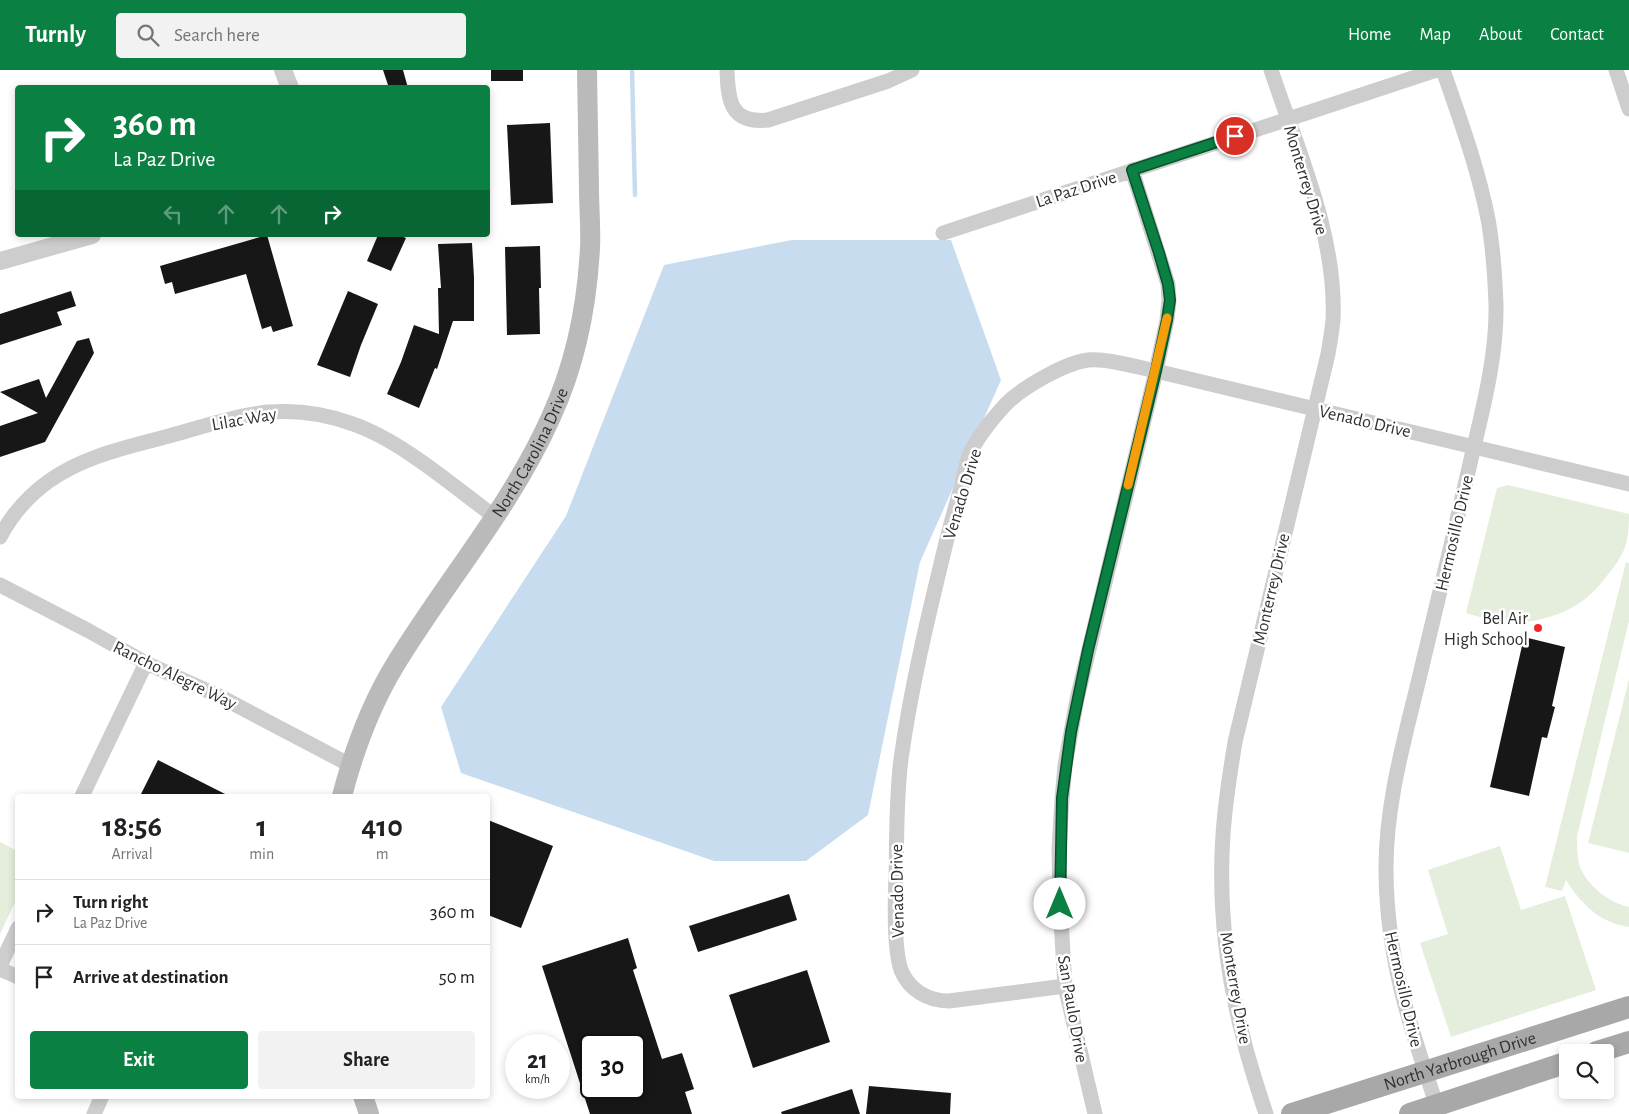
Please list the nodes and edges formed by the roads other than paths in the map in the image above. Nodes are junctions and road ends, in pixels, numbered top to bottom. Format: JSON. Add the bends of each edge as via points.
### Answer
{"nodes":[{"id":1,"x":283,"y":70,"type":"edge"},
{"id":2,"x":587,"y":70,"type":"edge"},
{"id":3,"x":727,"y":70,"type":"edge"},
{"id":4,"x":912,"y":70,"type":"edge"},
{"id":5,"x":1270,"y":70,"type":"edge"},
{"id":6,"x":1437,"y":70,"type":"edge"},
{"id":7,"x":1443,"y":70,"type":"edge"},
{"id":8,"x":1616,"y":70,"type":"edge"},
{"id":9,"x":289,"y":85,"type":"edge"},
{"id":10,"x":1629,"y":109,"type":"edge"},
{"id":11,"x":1287,"y":119,"type":"junction"},
{"id":12,"x":1132,"y":170,"type":"junction"},
{"id":13,"x":943,"y":233,"type":"dead end"},
{"id":14,"x":85,"y":237,"type":"edge"},
{"id":15,"x":0,"y":261,"type":"edge"},
{"id":16,"x":1156,"y":371,"type":"junction"},
{"id":17,"x":1314,"y":410,"type":"junction"},
{"id":18,"x":1474,"y":447,"type":"junction"},
{"id":19,"x":1629,"y":484,"type":"edge"},
{"id":20,"x":495,"y":516,"type":"junction"},
{"id":21,"x":0,"y":537,"type":"edge"},
{"id":22,"x":0,"y":585,"type":"edge"},
{"id":23,"x":146,"y":663,"type":"junction"},
{"id":24,"x":350,"y":765,"type":"junction"},
{"id":25,"x":83,"y":794,"type":"edge"},
{"id":26,"x":343,"y":794,"type":"edge"},
{"id":27,"x":15,"y":934,"type":"edge"},
{"id":28,"x":0,"y":967,"type":"edge"},
{"id":29,"x":15,"y":975,"type":"edge"},
{"id":30,"x":1065,"y":986,"type":"junction"},
{"id":31,"x":1629,"y":1007,"type":"edge"},
{"id":32,"x":1629,"y":1042,"type":"edge"},
{"id":33,"x":1614,"y":1047,"type":"edge"},
{"id":34,"x":1559,"y":1065,"type":"edge"},
{"id":35,"x":1424,"y":1073,"type":"junction"},
{"id":36,"x":101,"y":1099,"type":"edge"},
{"id":37,"x":364,"y":1099,"type":"edge"},
{"id":38,"x":1438,"y":1110,"type":"edge"},
{"id":39,"x":94,"y":1114,"type":"edge"},
{"id":40,"x":369,"y":1114,"type":"edge"},
{"id":41,"x":1095,"y":1114,"type":"edge"},
{"id":42,"x":1266,"y":1114,"type":"edge"},
{"id":43,"x":1292,"y":1114,"type":"edge"},
{"id":44,"x":1410,"y":1114,"type":"edge"}],
"edges":[{"from":1,"to":9,"type":"street"},
{"from":2,"to":20,"type":"main road","name":"North Carolina Drive","via":[[590,246],[579,331],[552,416],[532,458]]},
{"from":3,"to":4,"type":"street","via":[[730,101],[746,119],[757,121],[888,81]]},
{"from":5,"to":11,"type":"street","name":"Monterrey Drive"},
{"from":6,"to":11,"type":"street","name":"La Paz Drive"},
{"from":7,"to":18,"type":"street","name":"Hermosillo Drive","via":[[1479,180],[1488,220],[1494,275],[1493,359]]},
{"from":8,"to":10,"type":"street"},
{"from":11,"to":12,"type":"street","name":"La Paz Drive"},
{"from":11,"to":17,"type":"street","name":"Monterrey Drive","via":[[1316,201],[1333,294],[1328,354]]},
{"from":12,"to":13,"type":"street","name":"La Paz Drive"},
{"from":12,"to":16,"type":"street","name":"San Paulo Drive","via":[[1168,284],[1170,300]]},
{"from":14,"to":15,"type":"street"},
{"from":16,"to":17,"type":"street","name":"Venado Drive"},
{"from":16,"to":30,"type":"street","name":"San Paulo Drive","via":[[1086,658],[1065,765],[1059,849]]},
{"from":16,"to":30,"type":"street","name":"Venado Drive","via":[[1107,361],[1089,360],[1076,364],[1036,381],[989,423],[970,454],[948,533],[919,654],[901,759],[896,894],[898,958],[907,982],[920,993],[940,1001]]},
{"from":17,"to":18,"type":"street","name":"Venado Drive"},
{"from":17,"to":42,"type":"street","name":"Monterrey Drive","via":[[1235,742],[1227,790],[1222,856],[1225,932],[1236,1006]]},
{"from":18,"to":19,"type":"street","name":"Venado Drive"},
{"from":18,"to":35,"type":"street","name":"Hermosillo Drive","via":[[1396,776],[1389,824],[1386,870],[1393,957]]},
{"from":20,"to":21,"type":"street","name":"Lilac Way","via":[[377,434],[327,416],[269,412],[230,419],[109,453],[71,468],[30,497],[8,522]]},
{"from":20,"to":24,"type":"main road","name":"North Carolina Drive","via":[[395,665],[376,701]]},
{"from":22,"to":23,"type":"street","name":"Rancho Alegre Way"},
{"from":23,"to":24,"type":"street","name":"Rancho Alegre Way","via":[[219,696]]},
{"from":23,"to":25,"type":"street"},
{"from":24,"to":26,"type":"main road","name":"North Carolina Drive"},
{"from":27,"to":28,"type":"street"},
{"from":28,"to":29,"type":"street"},
{"from":30,"to":41,"type":"street","name":"San Paulo Drive"},
{"from":31,"to":35,"type":"main road","name":"North Yarbrough Drive"},
{"from":32,"to":33,"type":"main road"},
{"from":34,"to":38,"type":"main road","name":"North Yarbrough Drive"},
{"from":35,"to":38,"type":"street","name":"Hermosillo Drive"},
{"from":35,"to":43,"type":"main road","name":"North Yarbrough Drive"},
{"from":36,"to":39,"type":"street"},
{"from":37,"to":40,"type":"main road"},
{"from":38,"to":44,"type":"main road","name":"North Yarbrough Drive"}]}
